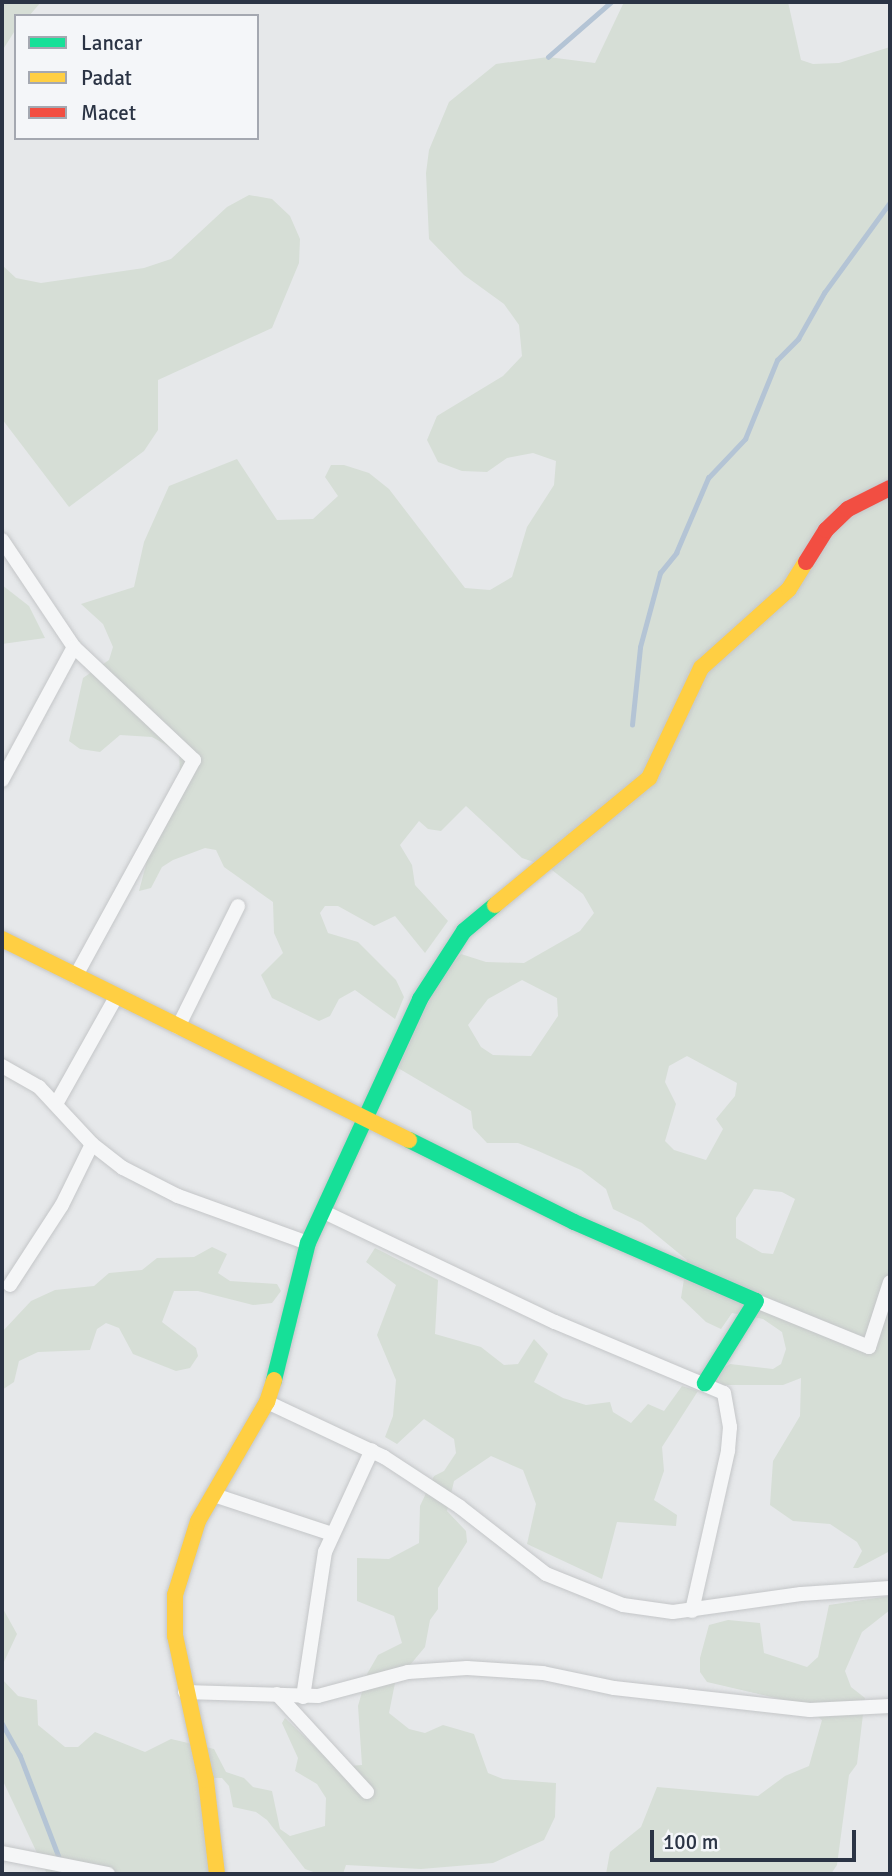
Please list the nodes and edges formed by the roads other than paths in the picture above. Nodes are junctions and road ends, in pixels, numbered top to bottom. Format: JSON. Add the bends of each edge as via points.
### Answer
{"nodes":[{"id":1,"x":890,"y":488,"type":"edge"},
{"id":2,"x":2,"y":540,"type":"edge"},
{"id":3,"x":74,"y":647,"type":"junction"},
{"id":4,"x":2,"y":780,"type":"edge"},
{"id":5,"x":238,"y":906,"type":"dead end"},
{"id":6,"x":2,"y":939,"type":"edge"},
{"id":7,"x":75,"y":977,"type":"junction"},
{"id":8,"x":116,"y":998,"type":"junction"},
{"id":9,"x":177,"y":1027,"type":"junction"},
{"id":10,"x":2,"y":1066,"type":"edge"},
{"id":11,"x":56,"y":1104,"type":"junction"},
{"id":12,"x":366,"y":1118,"type":"junction"},
{"id":13,"x":92,"y":1144,"type":"junction"},
{"id":14,"x":322,"y":1211,"type":"junction"},
{"id":15,"x":308,"y":1243,"type":"junction"},
{"id":16,"x":890,"y":1282,"type":"edge"},
{"id":17,"x":10,"y":1285,"type":"dead end"},
{"id":18,"x":755,"y":1301,"type":"junction"},
{"id":19,"x":705,"y":1383,"type":"junction"},
{"id":20,"x":267,"y":1402,"type":"junction"},
{"id":21,"x":372,"y":1450,"type":"junction"},
{"id":22,"x":214,"y":1495,"type":"junction"},
{"id":23,"x":332,"y":1534,"type":"junction"},
{"id":24,"x":890,"y":1588,"type":"edge"},
{"id":25,"x":692,"y":1611,"type":"junction"},
{"id":26,"x":185,"y":1692,"type":"junction"},
{"id":27,"x":276,"y":1694,"type":"junction"},
{"id":28,"x":303,"y":1697,"type":"junction"},
{"id":29,"x":890,"y":1706,"type":"edge"},
{"id":30,"x":367,"y":1792,"type":"dead end"},
{"id":31,"x":2,"y":1853,"type":"edge"},
{"id":32,"x":108,"y":1874,"type":"edge"},
{"id":33,"x":217,"y":1874,"type":"edge"}],
"edges":[{"from":1,"to":12,"type":"main road","via":[[848,509],[826,530],[780,599],[701,668],[649,778],[464,931],[420,999]]},
{"from":2,"to":3,"type":"street"},
{"from":3,"to":4,"type":"street"},
{"from":3,"to":7,"type":"street","via":[[194,760]]},
{"from":5,"to":9,"type":"street"},
{"from":6,"to":7,"type":"main road"},
{"from":7,"to":8,"type":"main road"},
{"from":8,"to":9,"type":"main road"},
{"from":8,"to":11,"type":"street"},
{"from":9,"to":12,"type":"main road"},
{"from":10,"to":11,"type":"street","via":[[39,1087]]},
{"from":11,"to":13,"type":"street"},
{"from":12,"to":14,"type":"main road"},
{"from":12,"to":18,"type":"main road","via":[[574,1222]]},
{"from":13,"to":15,"type":"street","via":[[122,1168],[178,1196]]},
{"from":13,"to":17,"type":"street","via":[[62,1205]]},
{"from":14,"to":15,"type":"main road"},
{"from":14,"to":19,"type":"street","via":[[555,1322]]},
{"from":15,"to":20,"type":"main road","via":[[295,1308]]},
{"from":16,"to":18,"type":"street","via":[[869,1347]]},
{"from":18,"to":19,"type":"main road"},
{"from":19,"to":25,"type":"street","via":[[724,1393],[730,1427],[722,1491]]},
{"from":20,"to":21,"type":"street"},
{"from":20,"to":22,"type":"main road"},
{"from":21,"to":23,"type":"street"},
{"from":21,"to":25,"type":"street","via":[[460,1507],[547,1574],[623,1605],[649,1611]]},
{"from":22,"to":23,"type":"street"},
{"from":22,"to":26,"type":"main road","via":[[198,1521],[175,1595],[175,1636]]},
{"from":23,"to":28,"type":"street","via":[[318,1590]]},
{"from":24,"to":25,"type":"street","via":[[802,1594]]},
{"from":26,"to":27,"type":"street"},
{"from":26,"to":33,"type":"main road","via":[[206,1780]]},
{"from":27,"to":28,"type":"street"},
{"from":27,"to":30,"type":"street"},
{"from":28,"to":29,"type":"street","via":[[342,1693],[408,1672],[467,1668],[543,1673],[614,1688],[810,1710]]},
{"from":31,"to":32,"type":"street"}]}
